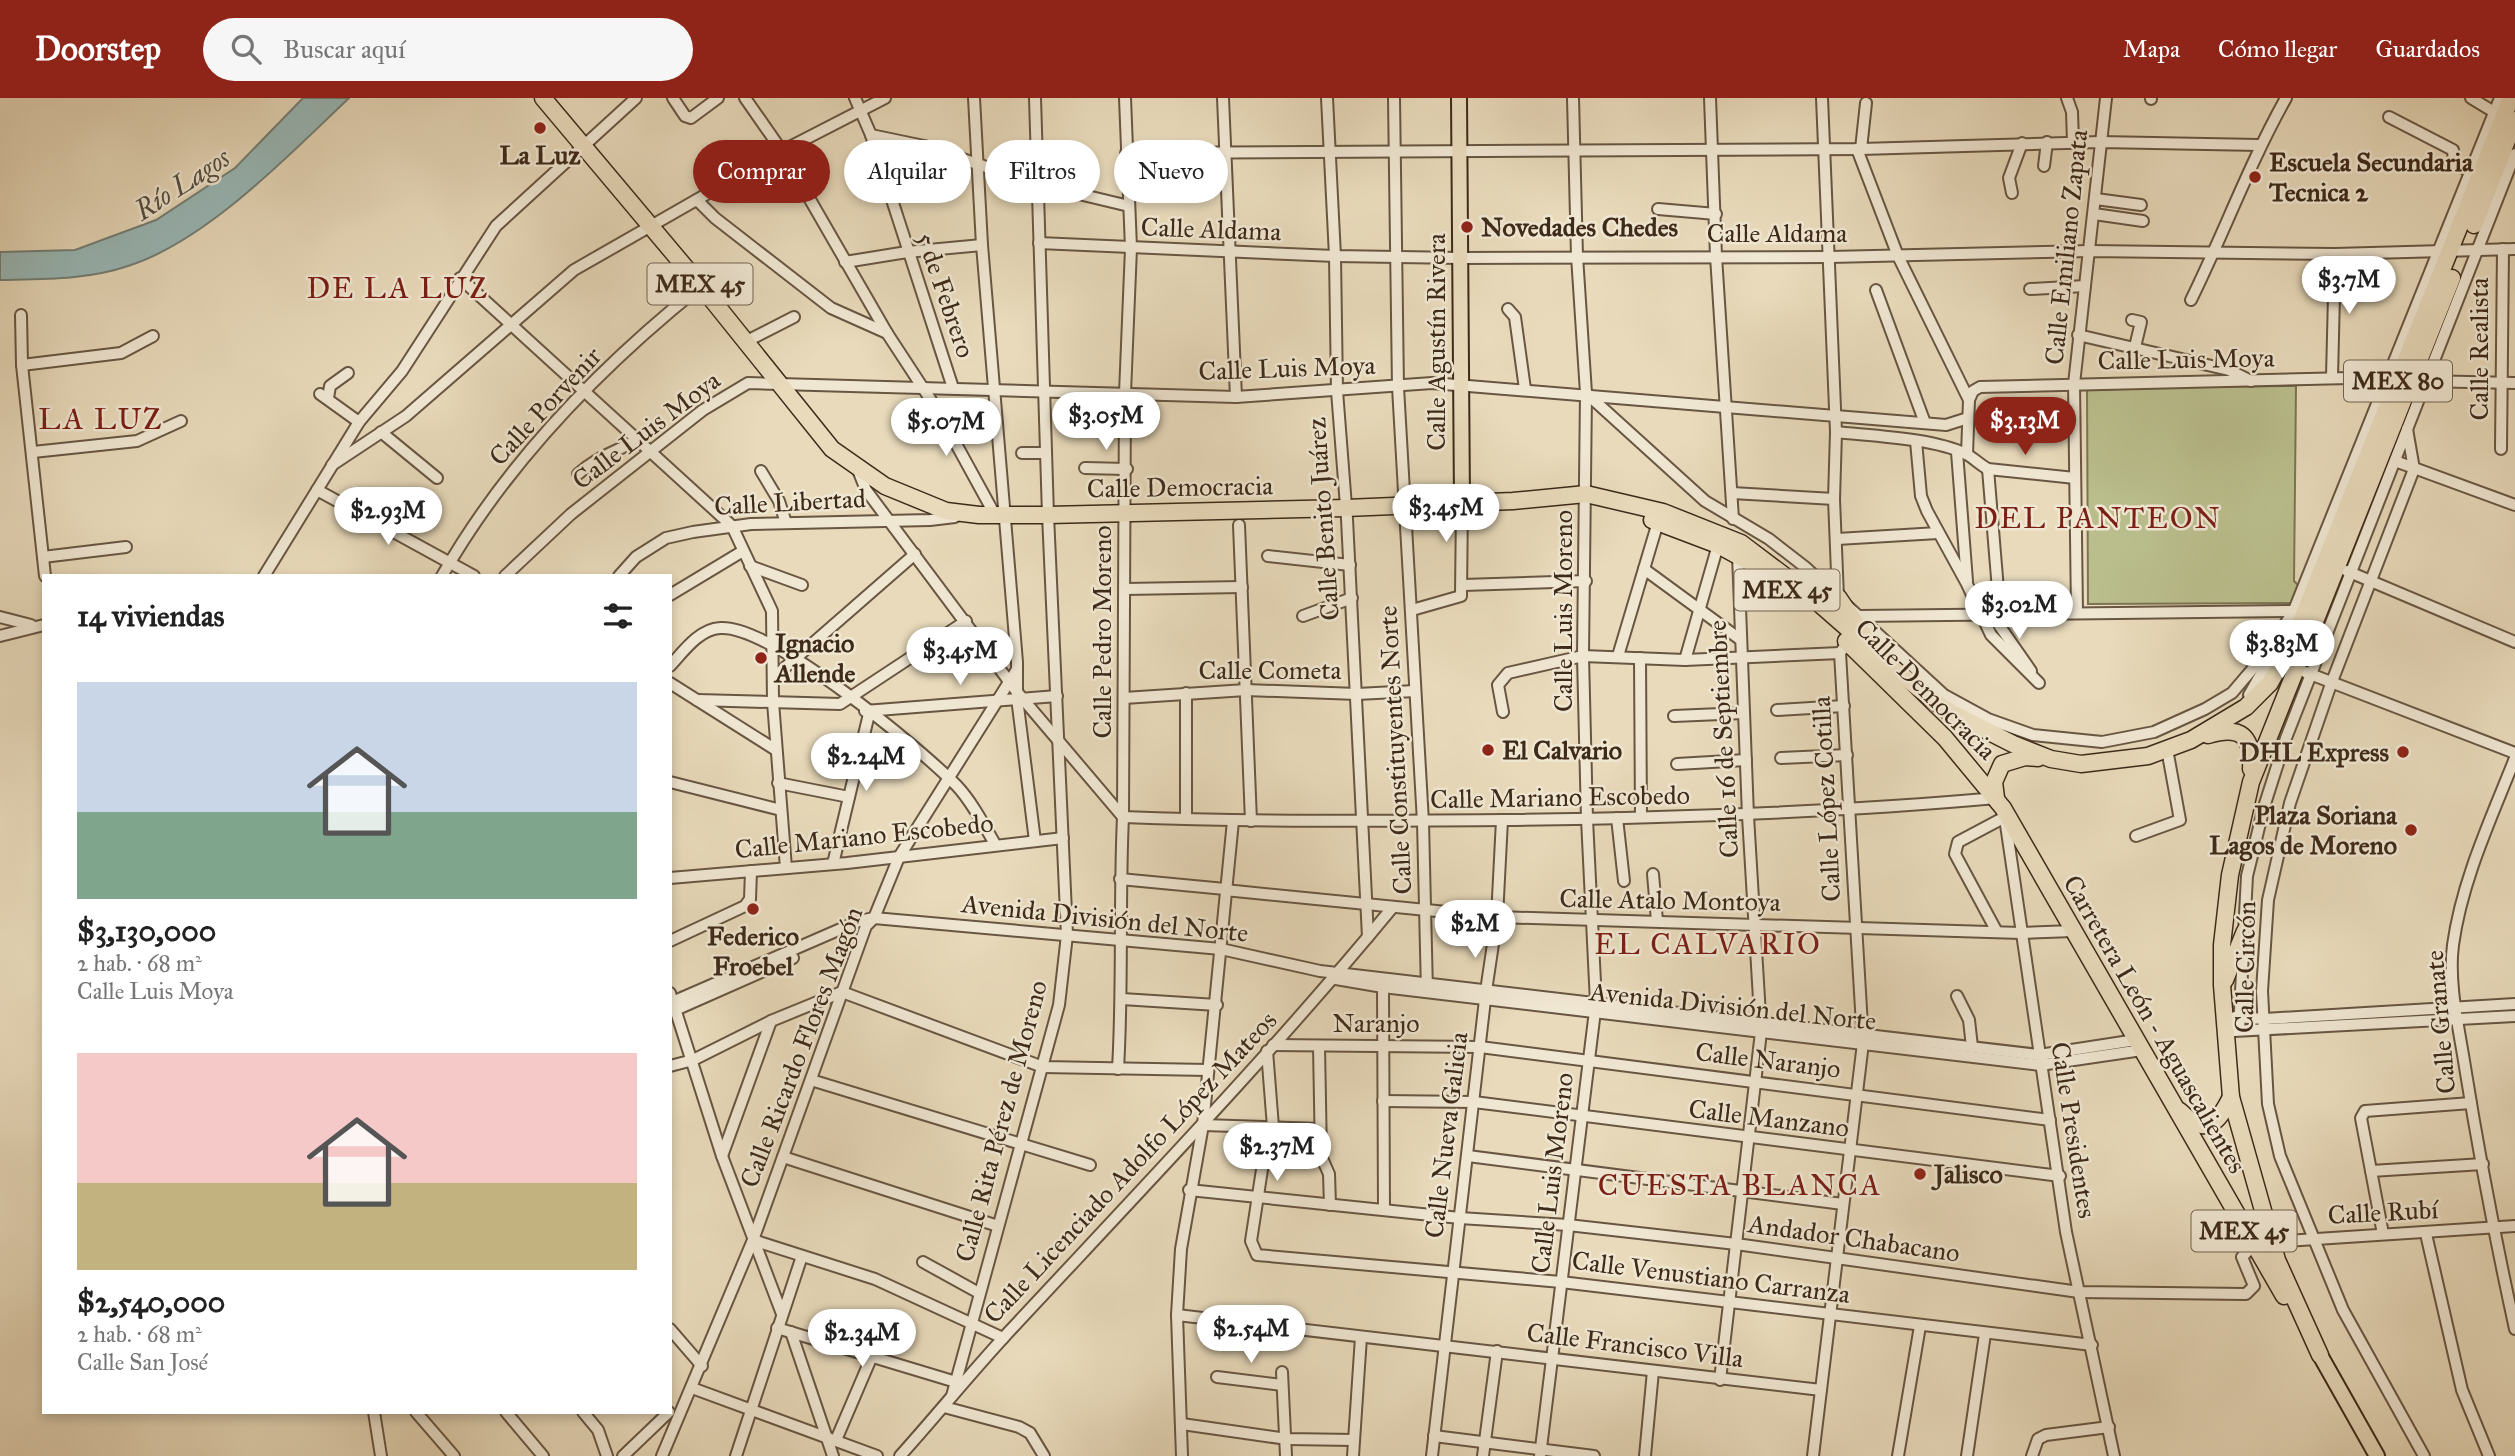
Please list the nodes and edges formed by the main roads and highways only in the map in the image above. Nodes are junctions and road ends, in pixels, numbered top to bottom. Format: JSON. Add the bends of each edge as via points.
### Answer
{"nodes":[{"id":1,"x":543,"y":98,"type":"edge"},
{"id":2,"x":1459,"y":98,"type":"edge"},
{"id":3,"x":2511,"y":98,"type":"edge"},
{"id":4,"x":2507,"y":117,"type":"edge"},
{"id":5,"x":2406,"y":379,"type":"junction"},
{"id":6,"x":1586,"y":499,"type":"junction"},
{"id":7,"x":1462,"y":502,"type":"junction"},
{"id":8,"x":1838,"y":597,"type":"road end"},
{"id":9,"x":1827,"y":611,"type":"junction"},
{"id":10,"x":1844,"y":648,"type":"junction"},
{"id":11,"x":1878,"y":656,"type":"junction"},
{"id":12,"x":2285,"y":665,"type":"junction"},
{"id":13,"x":1894,"y":669,"type":"junction"},
{"id":14,"x":2192,"y":740,"type":"junction"},
{"id":15,"x":2051,"y":759,"type":"junction"},
{"id":16,"x":2251,"y":782,"type":"junction"},
{"id":17,"x":2001,"y":808,"type":"junction"},
{"id":18,"x":2245,"y":931,"type":"road end"},
{"id":19,"x":2222,"y":985,"type":"junction"},
{"id":20,"x":2231,"y":1097,"type":"junction"},
{"id":21,"x":2174,"y":1104,"type":"junction"},
{"id":22,"x":2320,"y":1355,"type":"junction"},
{"id":23,"x":2377,"y":1456,"type":"edge"}],
"edges":[{"from":1,"to":7,"type":"highway","name":"Calle Democracia","number":"MEX 45","via":[[832,449],[858,470],[920,502],[979,515],[1048,515]]},
{"from":2,"to":7,"type":"main road","name":"Calle Agustín Rivera"},
{"from":3,"to":4,"type":"highway","number":"MEX 80"},
{"from":4,"to":5,"type":"highway","number":"MEX 80"},
{"from":5,"to":12,"type":"highway","number":"MEX 80"},
{"from":5,"to":12,"type":"highway","number":"MEX 80","via":[[2344,570]]},
{"from":6,"to":7,"type":"highway","name":"Calle Democracia","number":"MEX 45"},
{"from":6,"to":9,"type":"highway","name":"Calle Democracia","number":"MEX 45","via":[[1663,512],[1719,532],[1767,561]]},
{"from":6,"to":10,"type":"highway","name":"Calle Democracia","number":"MEX 45","via":[[1738,555],[1766,572]]},
{"from":8,"to":11,"type":"highway"},
{"from":9,"to":10,"type":"highway"},
{"from":9,"to":11,"type":"highway","name":"Calle Democracia","number":"MEX 45"},
{"from":10,"to":13,"type":"highway"},
{"from":10,"to":17,"type":"highway","name":"Calle Democracia","number":"MEX 45","via":[[1945,738]]},
{"from":11,"to":13,"type":"highway","name":"Calle Democracia","number":"MEX 45"},
{"from":12,"to":14,"type":"highway","number":"MEX 80","via":[[2246,707]]},
{"from":12,"to":16,"type":"highway","number":"MEX 80"},
{"from":13,"to":15,"type":"highway","number":"MEX 45","via":[[1968,723]]},
{"from":14,"to":15,"type":"highway","number":"MEX 45","via":[[2148,756],[2117,761],[2081,764]]},
{"from":14,"to":16,"type":"highway","number":"MEX 45","via":[[2226,730],[2244,736],[2252,751]]},
{"from":15,"to":17,"type":"highway","via":[[2025,757],[2002,764],[1994,782]]},
{"from":16,"to":19,"type":"highway","number":"MEX 45","via":[[2230,874]]},
{"from":17,"to":21,"type":"highway","name":"Carretera León - Aguascalientes","number":"MEX 45"},
{"from":18,"to":19,"type":"highway"},
{"from":19,"to":20,"type":"highway","number":"MEX 45","via":[[2229,1026]]},
{"from":20,"to":21,"type":"highway","via":[[2212,1124],[2190,1121]]},
{"from":20,"to":22,"type":"highway","via":[[2272,1242]]},
{"from":21,"to":22,"type":"highway","name":"Carretera León - Aguascalientes","number":"MEX 45"},
{"from":22,"to":23,"type":"main road","name":"Carretera León - Aguascalientes","number":"MEX 45"}]}
